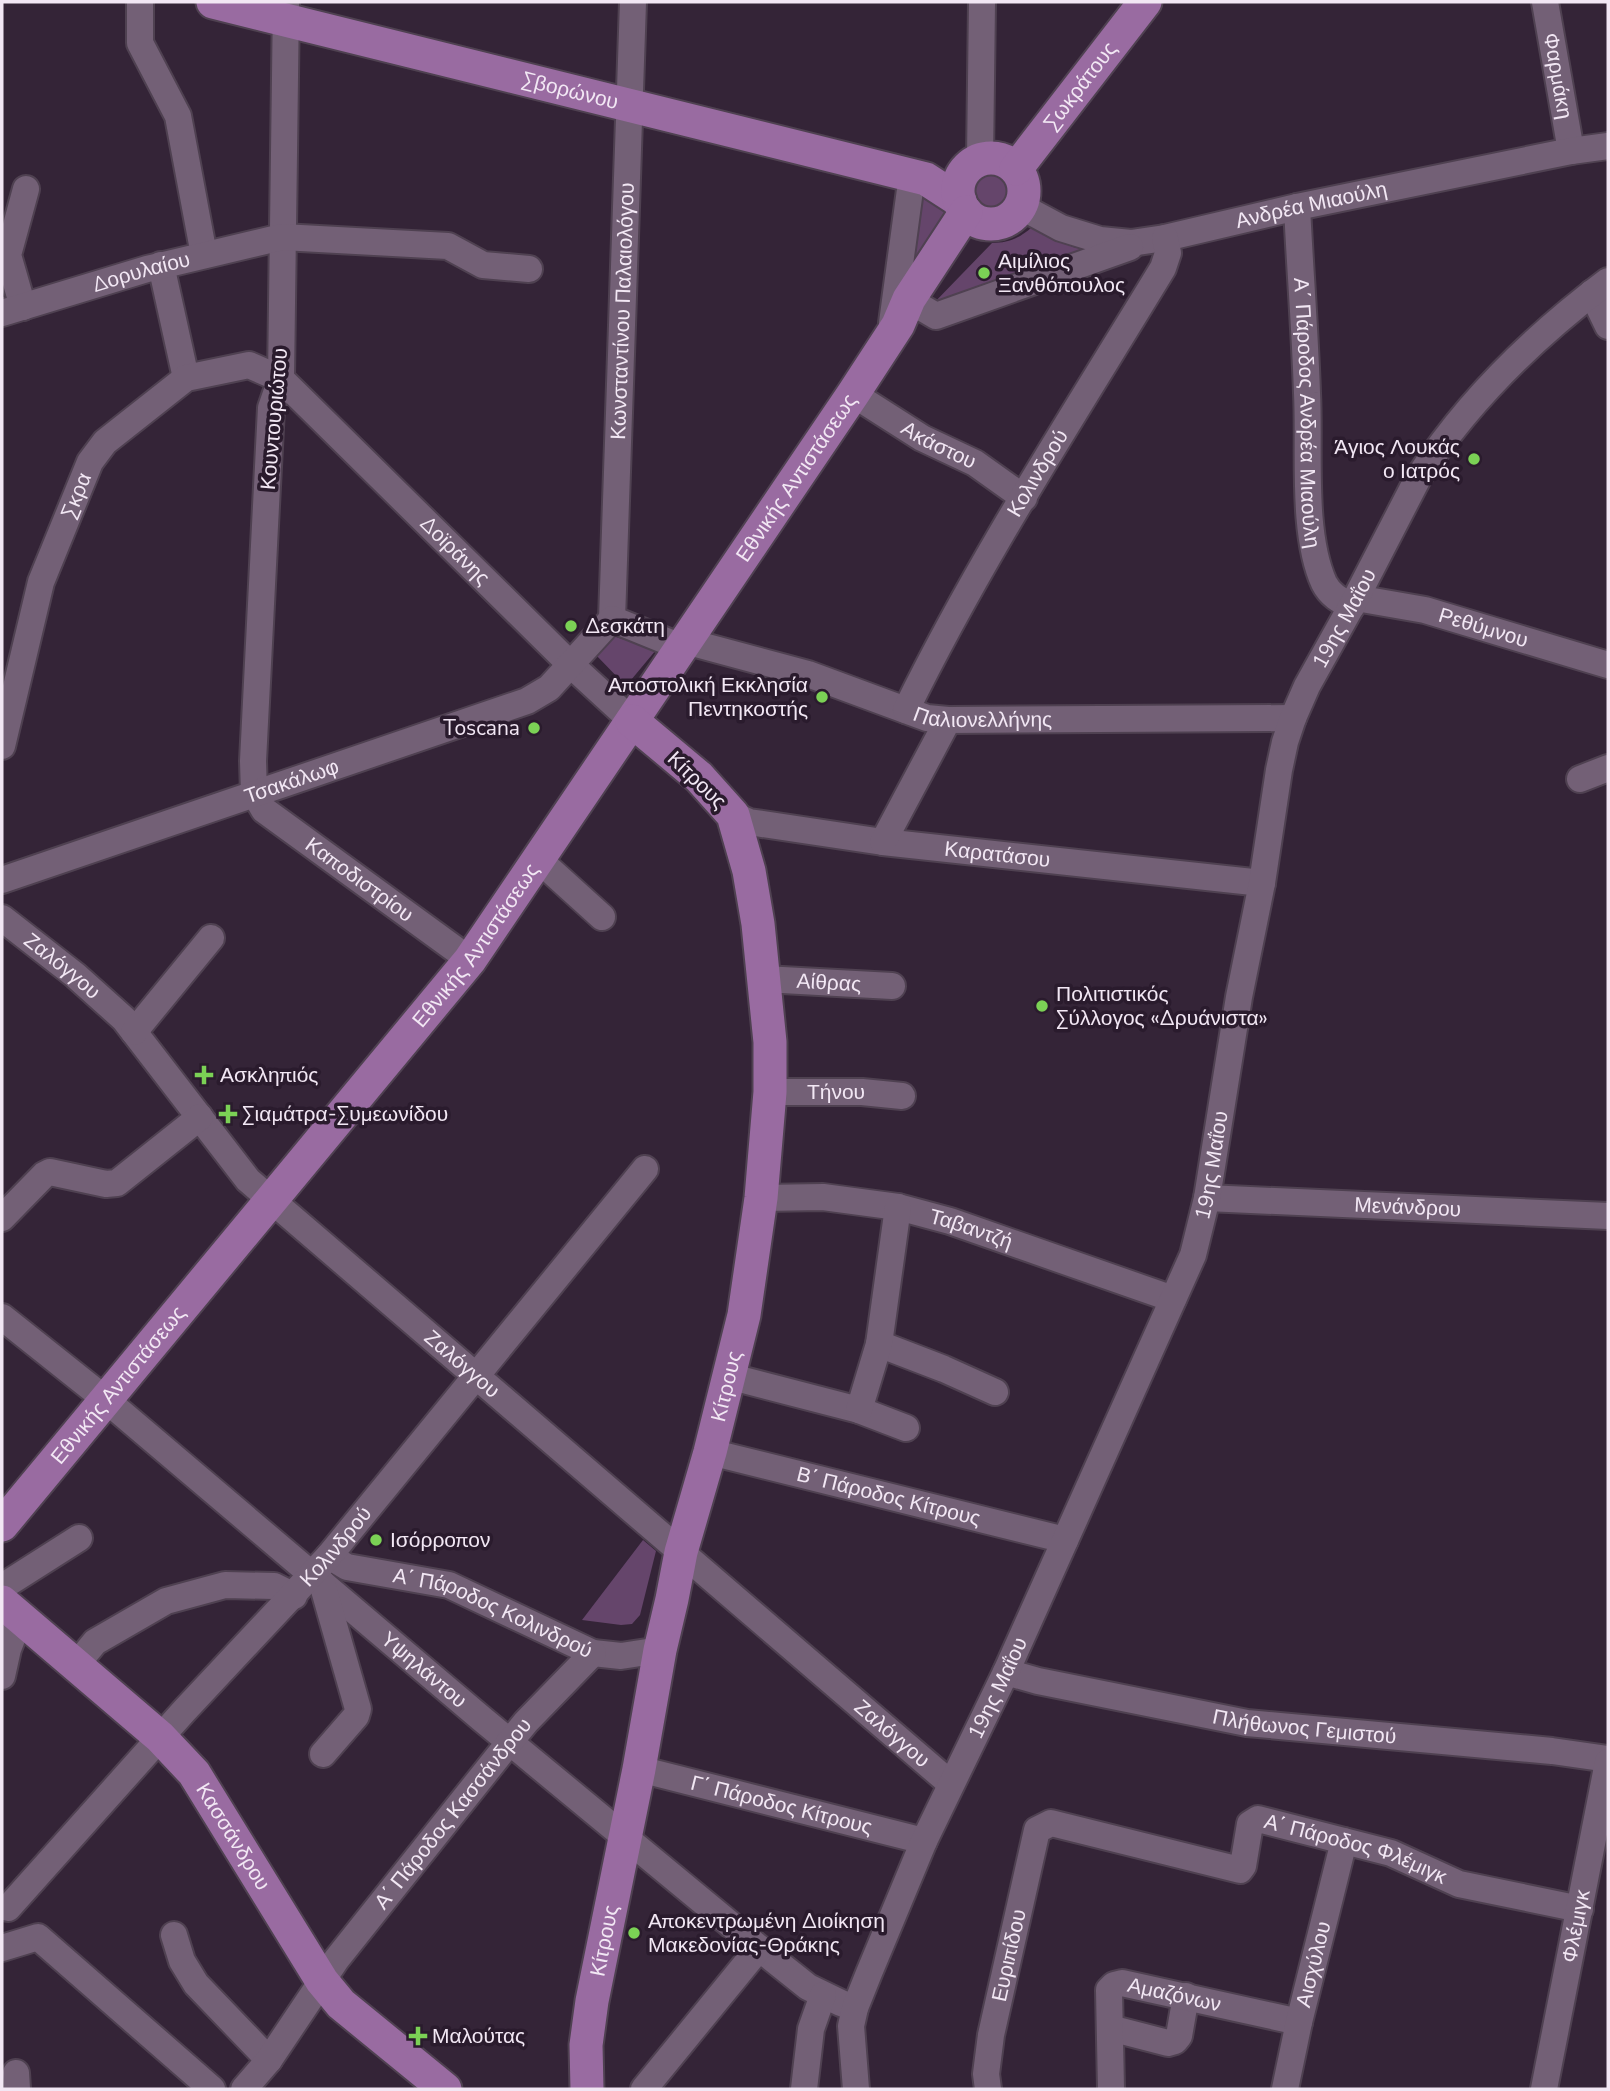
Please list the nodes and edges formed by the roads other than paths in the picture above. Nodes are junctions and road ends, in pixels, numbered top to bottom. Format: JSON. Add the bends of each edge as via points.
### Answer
{"nodes":[{"id":1,"x":140,"y":2,"type":"edge"},
{"id":2,"x":213,"y":2,"type":"edge"},
{"id":3,"x":633,"y":2,"type":"edge"},
{"id":4,"x":982,"y":2,"type":"edge"},
{"id":5,"x":1145,"y":2,"type":"edge"},
{"id":6,"x":1545,"y":2,"type":"edge"},
{"id":7,"x":286,"y":11,"type":"edge"},
{"id":8,"x":631,"y":105,"type":"junction"},
{"id":9,"x":1608,"y":146,"type":"edge"},
{"id":10,"x":1571,"y":150,"type":"junction"},
{"id":11,"x":1016,"y":169,"type":"junction"},
{"id":12,"x":919,"y":177,"type":"junction"},
{"id":13,"x":26,"y":189,"type":"dead end"},
{"id":14,"x":972,"y":193,"type":"junction"},
{"id":15,"x":1020,"y":206,"type":"junction"},
{"id":16,"x":1297,"y":207,"type":"junction"},
{"id":17,"x":282,"y":237,"type":"junction"},
{"id":18,"x":1157,"y":239,"type":"junction"},
{"id":19,"x":204,"y":255,"type":"junction"},
{"id":20,"x":161,"y":265,"type":"junction"},
{"id":21,"x":529,"y":269,"type":"dead end"},
{"id":22,"x":1600,"y":287,"type":"edge"},
{"id":23,"x":12,"y":310,"type":"edge"},
{"id":24,"x":903,"y":323,"type":"junction"},
{"id":25,"x":1608,"y":326,"type":"edge"},
{"id":26,"x":186,"y":378,"type":"junction"},
{"id":27,"x":281,"y":379,"type":"junction"},
{"id":28,"x":853,"y":394,"type":"junction"},
{"id":29,"x":1024,"y":498,"type":"junction"},
{"id":30,"x":1354,"y":602,"type":"junction"},
{"id":31,"x":612,"y":619,"type":"junction"},
{"id":32,"x":683,"y":644,"type":"junction"},
{"id":33,"x":569,"y":664,"type":"junction"},
{"id":34,"x":1608,"y":665,"type":"edge"},
{"id":35,"x":906,"y":710,"type":"junction"},
{"id":36,"x":1293,"y":718,"type":"junction"},
{"id":37,"x":948,"y":720,"type":"junction"},
{"id":38,"x":632,"y":721,"type":"junction"},
{"id":39,"x":2,"y":746,"type":"edge"},
{"id":40,"x":1608,"y":768,"type":"edge"},
{"id":41,"x":1580,"y":779,"type":"dead end"},
{"id":42,"x":254,"y":793,"type":"junction"},
{"id":43,"x":733,"y":814,"type":"junction"},
{"id":44,"x":883,"y":842,"type":"junction"},
{"id":45,"x":538,"y":859,"type":"junction"},
{"id":46,"x":4,"y":880,"type":"edge"},
{"id":47,"x":1262,"y":883,"type":"junction"},
{"id":48,"x":602,"y":917,"type":"dead end"},
{"id":49,"x":2,"y":918,"type":"edge"},
{"id":50,"x":211,"y":937,"type":"dead end"},
{"id":51,"x":470,"y":960,"type":"junction"},
{"id":52,"x":764,"y":979,"type":"junction"},
{"id":53,"x":892,"y":986,"type":"dead end"},
{"id":54,"x":134,"y":1032,"type":"junction"},
{"id":55,"x":770,"y":1092,"type":"junction"},
{"id":56,"x":902,"y":1096,"type":"dead end"},
{"id":57,"x":200,"y":1117,"type":"junction"},
{"id":58,"x":645,"y":1169,"type":"dead end"},
{"id":59,"x":761,"y":1198,"type":"junction"},
{"id":60,"x":1207,"y":1198,"type":"junction"},
{"id":61,"x":271,"y":1201,"type":"junction"},
{"id":62,"x":898,"y":1207,"type":"junction"},
{"id":63,"x":1608,"y":1216,"type":"edge"},
{"id":64,"x":2,"y":1218,"type":"edge"},
{"id":65,"x":1173,"y":1298,"type":"junction"},
{"id":66,"x":2,"y":1317,"type":"edge"},
{"id":67,"x":879,"y":1344,"type":"junction"},
{"id":68,"x":728,"y":1376,"type":"junction"},
{"id":69,"x":476,"y":1377,"type":"junction"},
{"id":70,"x":995,"y":1392,"type":"dead end"},
{"id":71,"x":105,"y":1399,"type":"junction"},
{"id":72,"x":859,"y":1410,"type":"junction"},
{"id":73,"x":906,"y":1428,"type":"dead end"},
{"id":74,"x":710,"y":1452,"type":"junction"},
{"id":75,"x":2,"y":1525,"type":"edge"},
{"id":76,"x":79,"y":1538,"type":"dead end"},
{"id":77,"x":1065,"y":1540,"type":"junction"},
{"id":78,"x":681,"y":1552,"type":"junction"},
{"id":79,"x":321,"y":1571,"type":"junction"},
{"id":80,"x":293,"y":1596,"type":"junction"},
{"id":81,"x":7,"y":1604,"type":"edge"},
{"id":82,"x":660,"y":1650,"type":"junction"},
{"id":83,"x":593,"y":1653,"type":"junction"},
{"id":84,"x":76,"y":1665,"type":"junction"},
{"id":85,"x":1006,"y":1672,"type":"junction"},
{"id":86,"x":2,"y":1676,"type":"edge"},
{"id":87,"x":160,"y":1737,"type":"junction"},
{"id":88,"x":511,"y":1741,"type":"junction"},
{"id":89,"x":323,"y":1754,"type":"dead end"},
{"id":90,"x":1608,"y":1761,"type":"edge"},
{"id":91,"x":639,"y":1769,"type":"junction"},
{"id":92,"x":951,"y":1784,"type":"junction"},
{"id":93,"x":1043,"y":1825,"type":"joint"},
{"id":94,"x":625,"y":1835,"type":"junction"},
{"id":95,"x":924,"y":1841,"type":"junction"},
{"id":96,"x":1344,"y":1841,"type":"junction"},
{"id":97,"x":5,"y":1905,"type":"edge"},
{"id":98,"x":1580,"y":1909,"type":"junction"},
{"id":99,"x":174,"y":1935,"type":"dead end"},
{"id":100,"x":38,"y":1937,"type":"junction"},
{"id":101,"x":2,"y":1948,"type":"edge"},
{"id":102,"x":759,"y":1948,"type":"junction"},
{"id":103,"x":322,"y":1980,"type":"junction"},
{"id":104,"x":823,"y":1994,"type":"junction"},
{"id":105,"x":1186,"y":1996,"type":"junction"},
{"id":106,"x":855,"y":2008,"type":"junction"},
{"id":107,"x":1299,"y":2022,"type":"junction"},
{"id":108,"x":1110,"y":2028,"type":"junction"},
{"id":109,"x":269,"y":2060,"type":"junction"},
{"id":110,"x":212,"y":2089,"type":"edge"},
{"id":111,"x":244,"y":2089,"type":"edge"},
{"id":112,"x":445,"y":2089,"type":"edge"},
{"id":113,"x":587,"y":2089,"type":"edge"},
{"id":114,"x":644,"y":2089,"type":"edge"},
{"id":115,"x":804,"y":2089,"type":"edge"},
{"id":116,"x":856,"y":2089,"type":"edge"},
{"id":117,"x":988,"y":2089,"type":"edge"},
{"id":118,"x":1111,"y":2089,"type":"edge"},
{"id":119,"x":1284,"y":2089,"type":"edge"},
{"id":120,"x":1544,"y":2089,"type":"edge"}],
"edges":[{"from":1,"to":19,"type":"street","via":[[140,43],[178,116]]},
{"from":2,"to":7,"type":"main road","name":"Σβορώνου"},
{"from":3,"to":8,"type":"street","name":"Κωνσταντίνου Παλαιολόγου"},
{"from":4,"to":14,"type":"street"},
{"from":5,"to":11,"type":"main road","name":"Σωκράτους"},
{"from":6,"to":10,"type":"street","name":"Φαρμάκη"},
{"from":7,"to":8,"type":"main road","name":"Σβορώνου"},
{"from":7,"to":17,"type":"street","name":"Κουντουριώτου"},
{"from":8,"to":12,"type":"main road","name":"Σβορώνου"},
{"from":8,"to":31,"type":"street","name":"Κωνσταντίνου Παλαιολόγου"},
{"from":9,"to":10,"type":"street","name":"Ανδρέα Μιαούλη"},
{"from":10,"to":16,"type":"street","name":"Ανδρέα Μιαούλη"},
{"from":11,"to":14,"type":"main road","name":"Σβορώνου","via":[[1000,159]]},
{"from":11,"to":15,"type":"main road","via":[[1024,187]]},
{"from":12,"to":14,"type":"main road","name":"Σβορώνου"},
{"from":12,"to":24,"type":"street"},
{"from":13,"to":23,"type":"street","via":[[8,255]]},
{"from":14,"to":15,"type":"main road","via":[[1008,219]]},
{"from":14,"to":24,"type":"main road","name":"Εθνικής Αντιστάσεως","via":[[909,299]]},
{"from":15,"to":18,"type":"street","name":"Ανδρέα Μιαούλη","via":[[1060,228],[1100,240],[1131,243]]},
{"from":16,"to":18,"type":"street","name":"Ανδρέα Μιαούλη"},
{"from":16,"to":30,"type":"street","name":"Α΄ Πάροδος Ανδρέα Μιαούλη","via":[[1314,546],[1325,585],[1338,600]]},
{"from":17,"to":19,"type":"street","name":"Δορυλαίου"},
{"from":17,"to":21,"type":"street","name":"Δορυλαίου","via":[[448,246],[482,265]]},
{"from":17,"to":27,"type":"street","name":"Κουντουριώτου"},
{"from":18,"to":24,"type":"street","via":[[936,316]]},
{"from":18,"to":29,"type":"street","name":"Κολινδρού","via":[[1168,253],[1163,268]]},
{"from":19,"to":20,"type":"street","name":"Δορυλαίου"},
{"from":20,"to":23,"type":"street","name":"Δορυλαίου"},
{"from":20,"to":26,"type":"street"},
{"from":22,"to":25,"type":"street"},
{"from":22,"to":30,"type":"street","name":"19ης Μαΐου","via":[[1525,352],[1434,453]]},
{"from":24,"to":28,"type":"main road","name":"Εθνικής Αντιστάσεως"},
{"from":26,"to":27,"type":"street","name":"Σκρα","via":[[249,365]]},
{"from":26,"to":39,"type":"street","name":"Σκρα","via":[[106,442],[90,462],[41,582]]},
{"from":27,"to":33,"type":"street","name":"Δοϊράνης"},
{"from":27,"to":42,"type":"street","name":"Κουντουριώτου","via":[[271,408]]},
{"from":28,"to":29,"type":"street","name":"Ακάστου","via":[[922,438],[975,463]]},
{"from":28,"to":32,"type":"main road","name":"Εθνικής Αντιστάσεως"},
{"from":29,"to":35,"type":"street","name":"Κολινδρού"},
{"from":30,"to":34,"type":"street","name":"Ρεθύμνου","via":[[1425,610]]},
{"from":30,"to":36,"type":"street","name":"19ης Μαΐου"},
{"from":31,"to":32,"type":"street","name":"Παλιονελλήνης"},
{"from":31,"to":33,"type":"street","name":"Τσακάλωφ"},
{"from":32,"to":35,"type":"street","name":"Παλιονελλήνης","via":[[808,674]]},
{"from":32,"to":38,"type":"main road","name":"Εθνικής Αντιστάσεως"},
{"from":33,"to":38,"type":"street","name":"Δοϊράνης"},
{"from":33,"to":42,"type":"street","name":"Τσακάλωφ","via":[[548,688],[527,701]]},
{"from":35,"to":37,"type":"street","name":"Παλιονελλήνης"},
{"from":36,"to":37,"type":"street","name":"Παλιονελλήνης"},
{"from":36,"to":47,"type":"street","name":"19ης Μαΐου","via":[[1279,770]]},
{"from":37,"to":44,"type":"street"},
{"from":38,"to":43,"type":"main road","name":"Κίτρους","via":[[699,777]]},
{"from":38,"to":45,"type":"main road","name":"Εθνικής Αντιστάσεως"},
{"from":40,"to":41,"type":"street"},
{"from":42,"to":46,"type":"street","name":"Τσακάλωφ"},
{"from":42,"to":51,"type":"street","name":"Καποδιστρίου","via":[[264,810]]},
{"from":43,"to":44,"type":"street","name":"Καρατάσου","via":[[749,822]]},
{"from":43,"to":52,"type":"main road","name":"Κίτρους","via":[[749,871]]},
{"from":44,"to":47,"type":"street","name":"Καρατάσου"},
{"from":45,"to":48,"type":"street"},
{"from":45,"to":51,"type":"main road","name":"Εθνικής Αντιστάσεως"},
{"from":47,"to":60,"type":"street","name":"19ης Μαΐου"},
{"from":49,"to":54,"type":"street","name":"Ζαλόγγου","via":[[75,975]]},
{"from":50,"to":54,"type":"street"},
{"from":51,"to":61,"type":"main road","name":"Εθνικής Αντιστάσεως"},
{"from":52,"to":53,"type":"street","name":"Αίθρας"},
{"from":52,"to":55,"type":"main road","name":"Κίτρους"},
{"from":54,"to":57,"type":"street","name":"Ζαλόγγου"},
{"from":55,"to":56,"type":"street","name":"Τήνου"},
{"from":55,"to":59,"type":"main road","name":"Κίτρους"},
{"from":57,"to":61,"type":"street","name":"Ζαλόγγου","via":[[248,1180]]},
{"from":57,"to":64,"type":"street","via":[[117,1183],[50,1172]]},
{"from":58,"to":69,"type":"street","name":"Κολινδρού"},
{"from":59,"to":62,"type":"street","name":"Ταβαντζή","via":[[823,1197]]},
{"from":59,"to":68,"type":"main road","name":"Κίτρους","via":[[744,1315]]},
{"from":60,"to":63,"type":"street","name":"Μενάνδρου"},
{"from":60,"to":65,"type":"street","name":"19ης Μαΐου","via":[[1193,1255]]},
{"from":61,"to":69,"type":"street","name":"Ζαλόγγου"},
{"from":61,"to":71,"type":"main road","name":"Εθνικής Αντιστάσεως"},
{"from":62,"to":65,"type":"street","name":"Ταβαντζή"},
{"from":62,"to":67,"type":"street"},
{"from":65,"to":77,"type":"street","name":"19ης Μαΐου"},
{"from":66,"to":71,"type":"street","name":"Υψηλάντου"},
{"from":67,"to":70,"type":"street"},
{"from":67,"to":72,"type":"street"},
{"from":68,"to":72,"type":"street"},
{"from":68,"to":74,"type":"main road","name":"Κίτρους"},
{"from":69,"to":78,"type":"street","name":"Ζαλόγγου"},
{"from":69,"to":79,"type":"street","name":"Κολινδρού"},
{"from":71,"to":75,"type":"main road","name":"Εθνικής Αντιστάσεως"},
{"from":71,"to":79,"type":"street","name":"Υψηλάντου"},
{"from":72,"to":73,"type":"street"},
{"from":74,"to":77,"type":"street","name":"Β΄ Πάροδος Κίτρους"},
{"from":74,"to":78,"type":"main road","name":"Κίτρους"},
{"from":76,"to":81,"type":"street"},
{"from":77,"to":85,"type":"street","name":"19ης Μαΐου"},
{"from":78,"to":82,"type":"main road","name":"Κίτρους"},
{"from":78,"to":92,"type":"street","name":"Ζαλόγγου"},
{"from":79,"to":80,"type":"street","name":"Κολινδρού"},
{"from":79,"to":83,"type":"street","name":"Α΄ Πάροδος Κολινδρού","via":[[347,1567],[449,1585]]},
{"from":79,"to":88,"type":"street","name":"Υψηλάντου"},
{"from":79,"to":89,"type":"street","via":[[358,1709]]},
{"from":80,"to":84,"type":"street","via":[[274,1586],[225,1586],[166,1601],[95,1642]]},
{"from":80,"to":87,"type":"street","name":"Κολινδρού"},
{"from":81,"to":84,"type":"main road","name":"Κασσάνδρου"},
{"from":81,"to":86,"type":"street","via":[[8,1648]]},
{"from":82,"to":83,"type":"street","name":"Α΄ Πάροδος Κολινδρού","via":[[621,1656]]},
{"from":82,"to":91,"type":"main road","name":"Κίτρους"},
{"from":83,"to":88,"type":"street","name":"Α΄ Πάροδος Κασσάνδρου"},
{"from":84,"to":87,"type":"main road","name":"Κασσάνδρου"},
{"from":85,"to":90,"type":"street","name":"Πλήθωνος Γεμιστού","via":[[1247,1723],[1552,1751]]},
{"from":85,"to":92,"type":"street","name":"19ης Μαΐου"},
{"from":87,"to":97,"type":"street","name":"Κολινδρού"},
{"from":87,"to":103,"type":"main road","name":"Κασσάνδρου","via":[[194,1773]]},
{"from":88,"to":94,"type":"street","name":"Υψηλάντου"},
{"from":88,"to":103,"type":"street","name":"Α΄ Πάροδος Κασσάνδρου"},
{"from":90,"to":98,"type":"street","name":"Φλέμιγκ"},
{"from":91,"to":94,"type":"main road","name":"Κίτρους"},
{"from":91,"to":95,"type":"street","name":"Γ΄ Πάροδος Κίτρους"},
{"from":92,"to":95,"type":"street","name":"19ης Μαΐου"},
{"from":93,"to":96,"type":"street","name":"Α΄ Πάροδος Φλέμιγκ","via":[[1051,1823],[1234,1870],[1242,1866],[1250,1825],[1258,1819]]},
{"from":93,"to":117,"type":"street","name":"Ευριπίδου","via":[[1037,1830],[991,2035]]},
{"from":94,"to":102,"type":"street","name":"Υψηλάντου"},
{"from":94,"to":113,"type":"main road","name":"Κίτρους","via":[[592,2001]]},
{"from":95,"to":106,"type":"street","name":"19ης Μαΐου"},
{"from":96,"to":98,"type":"street","name":"Α΄ Πάροδος Φλέμιγκ","via":[[1391,1853],[1459,1884]]},
{"from":96,"to":107,"type":"street","name":"Αισχύλου"},
{"from":97,"to":100,"type":"street"},
{"from":98,"to":120,"type":"street","name":"Φλέμιγκ"},
{"from":99,"to":109,"type":"street","via":[[196,1984]]},
{"from":100,"to":101,"type":"street"},
{"from":100,"to":110,"type":"street"},
{"from":102,"to":104,"type":"street","name":"Υψηλάντου"},
{"from":102,"to":114,"type":"street"},
{"from":103,"to":109,"type":"street","name":"Α΄ Πάροδος Κασσάνδρου"},
{"from":103,"to":112,"type":"main road","name":"Κασσάνδρου","via":[[341,2004]]},
{"from":104,"to":106,"type":"street","name":"Υψηλάντου"},
{"from":104,"to":115,"type":"street","via":[[811,2029]]},
{"from":105,"to":107,"type":"street","name":"Αμαζόνων"},
{"from":105,"to":108,"type":"street","via":[[1175,2041]]},
{"from":105,"to":108,"type":"street","name":"Αμαζόνων","via":[[1114,1984],[1109,1990]]},
{"from":106,"to":116,"type":"street","name":"19ης Μαΐου","via":[[851,2026]]},
{"from":107,"to":119,"type":"street","name":"Αισχύλου"},
{"from":108,"to":118,"type":"street","name":"Αμαζόνων"},
{"from":109,"to":111,"type":"street","name":"Α΄ Πάροδος Κασσάνδρου"}]}
